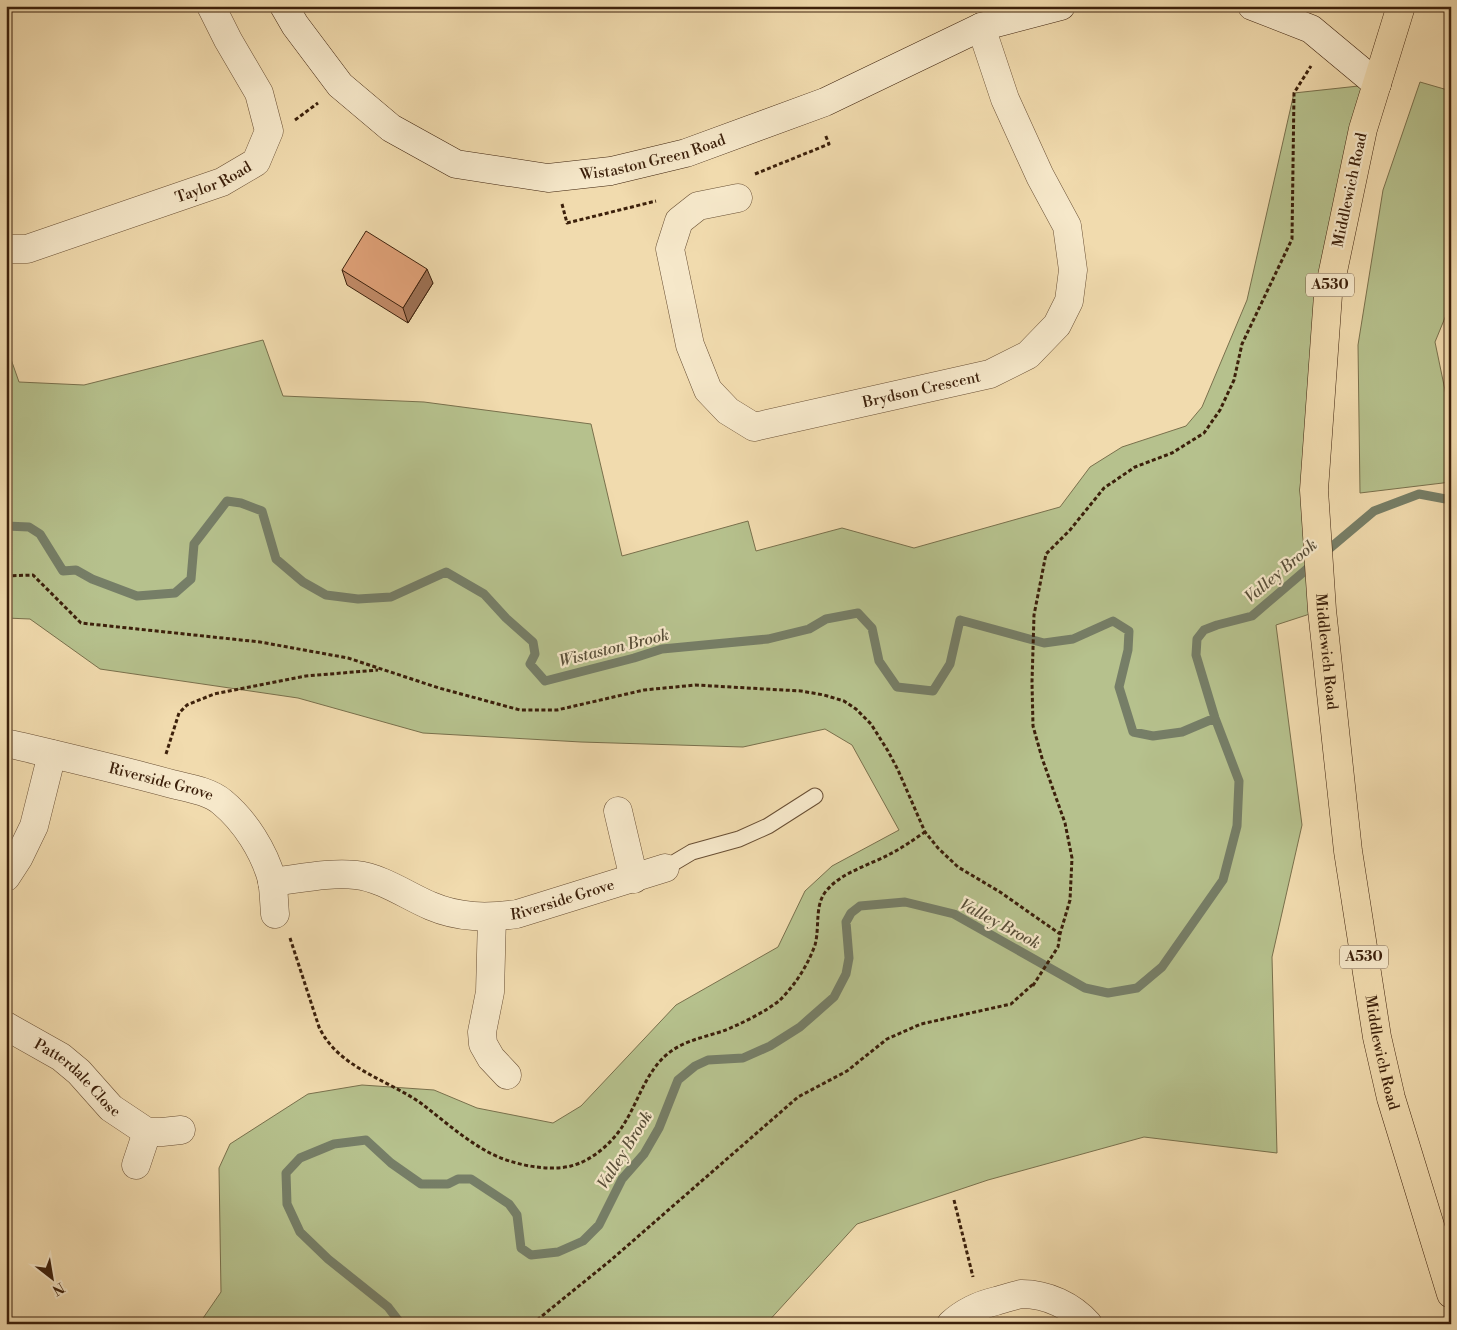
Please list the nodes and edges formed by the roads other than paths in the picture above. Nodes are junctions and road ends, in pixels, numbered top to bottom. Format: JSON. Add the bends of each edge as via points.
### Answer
{"nodes":[{"id":1,"x":211,"y":6,"type":"edge"},
{"id":2,"x":284,"y":6,"type":"edge"},
{"id":3,"x":1061,"y":6,"type":"edge"},
{"id":4,"x":1252,"y":6,"type":"edge"},
{"id":5,"x":1397,"y":8,"type":"edge"},
{"id":6,"x":981,"y":28,"type":"junction"},
{"id":7,"x":1377,"y":84,"type":"junction"},
{"id":8,"x":738,"y":198,"type":"road end"},
{"id":9,"x":6,"y":250,"type":"edge"},
{"id":10,"x":6,"y":743,"type":"edge"},
{"id":11,"x":52,"y":754,"type":"junction"},
{"id":12,"x":815,"y":796,"type":"dead end"},
{"id":13,"x":618,"y":811,"type":"dead end"},
{"id":14,"x":665,"y":868,"type":"joint"},
{"id":15,"x":6,"y":877,"type":"edge"},
{"id":16,"x":634,"y":879,"type":"junction"},
{"id":17,"x":272,"y":882,"type":"junction"},
{"id":18,"x":275,"y":914,"type":"road end"},
{"id":19,"x":492,"y":917,"type":"junction"},
{"id":20,"x":6,"y":1026,"type":"edge"},
{"id":21,"x":507,"y":1075,"type":"dead end"},
{"id":22,"x":181,"y":1130,"type":"dead end"},
{"id":23,"x":147,"y":1132,"type":"junction"},
{"id":24,"x":136,"y":1165,"type":"dead end"},
{"id":25,"x":1451,"y":1294,"type":"edge"},
{"id":26,"x":951,"y":1324,"type":"edge"},
{"id":27,"x":1088,"y":1324,"type":"edge"}],
"edges":[{"from":1,"to":9,"type":"street","name":"Taylor Road","via":[[260,93],[269,131],[256,162],[222,182],[27,249]]},
{"from":2,"to":6,"type":"street","name":"Wistaston Green Road","via":[[340,85],[391,128],[456,164],[548,178],[611,171],[686,153],[815,106]]},
{"from":3,"to":6,"type":"street","name":"Wistaston Green Road"},
{"from":4,"to":7,"type":"street","via":[[1311,29]]},
{"from":5,"to":7,"type":"highway","name":"Middlewich Road","number":"A530"},
{"from":6,"to":8,"type":"street","name":"Brydson Crescent","via":[[1005,99],[1067,226],[1073,270],[1069,301],[1058,325],[1028,355],[990,374],[754,426],[728,411],[708,390],[690,344],[670,249],[680,220],[698,206]]},
{"from":7,"to":25,"type":"highway","name":"Middlewich Road","number":"A530","via":[[1363,129],[1328,295],[1314,490],[1322,610],[1348,852],[1377,1037],[1391,1098]]},
{"from":10,"to":11,"type":"street","name":"Riverside Grove"},
{"from":11,"to":15,"type":"street","via":[[34,826]]},
{"from":11,"to":17,"type":"street","name":"Riverside Grove","via":[[158,780],[220,800],[259,846]]},
{"from":12,"to":14,"type":"lane","via":[[768,826],[740,839],[692,852]]},
{"from":13,"to":16,"type":"street","name":"Riverside Grove"},
{"from":14,"to":16,"type":"street","name":"Riverside Grove"},
{"from":16,"to":19,"type":"street","name":"Riverside Grove","via":[[517,914]]},
{"from":17,"to":18,"type":"street","name":"Riverside Grove"},
{"from":17,"to":19,"type":"street","name":"Riverside Grove","via":[[357,875],[376,880],[448,913]]},
{"from":19,"to":21,"type":"street","name":"Riverside Grove","via":[[490,992],[482,1032],[483,1044],[490,1058]]},
{"from":20,"to":23,"type":"street","name":"Patterdale Close","via":[[61,1057],[111,1108]]},
{"from":22,"to":23,"type":"street"},
{"from":23,"to":24,"type":"street"},
{"from":26,"to":27,"type":"street","via":[[980,1305],[1020,1294],[1054,1300]]}]}
